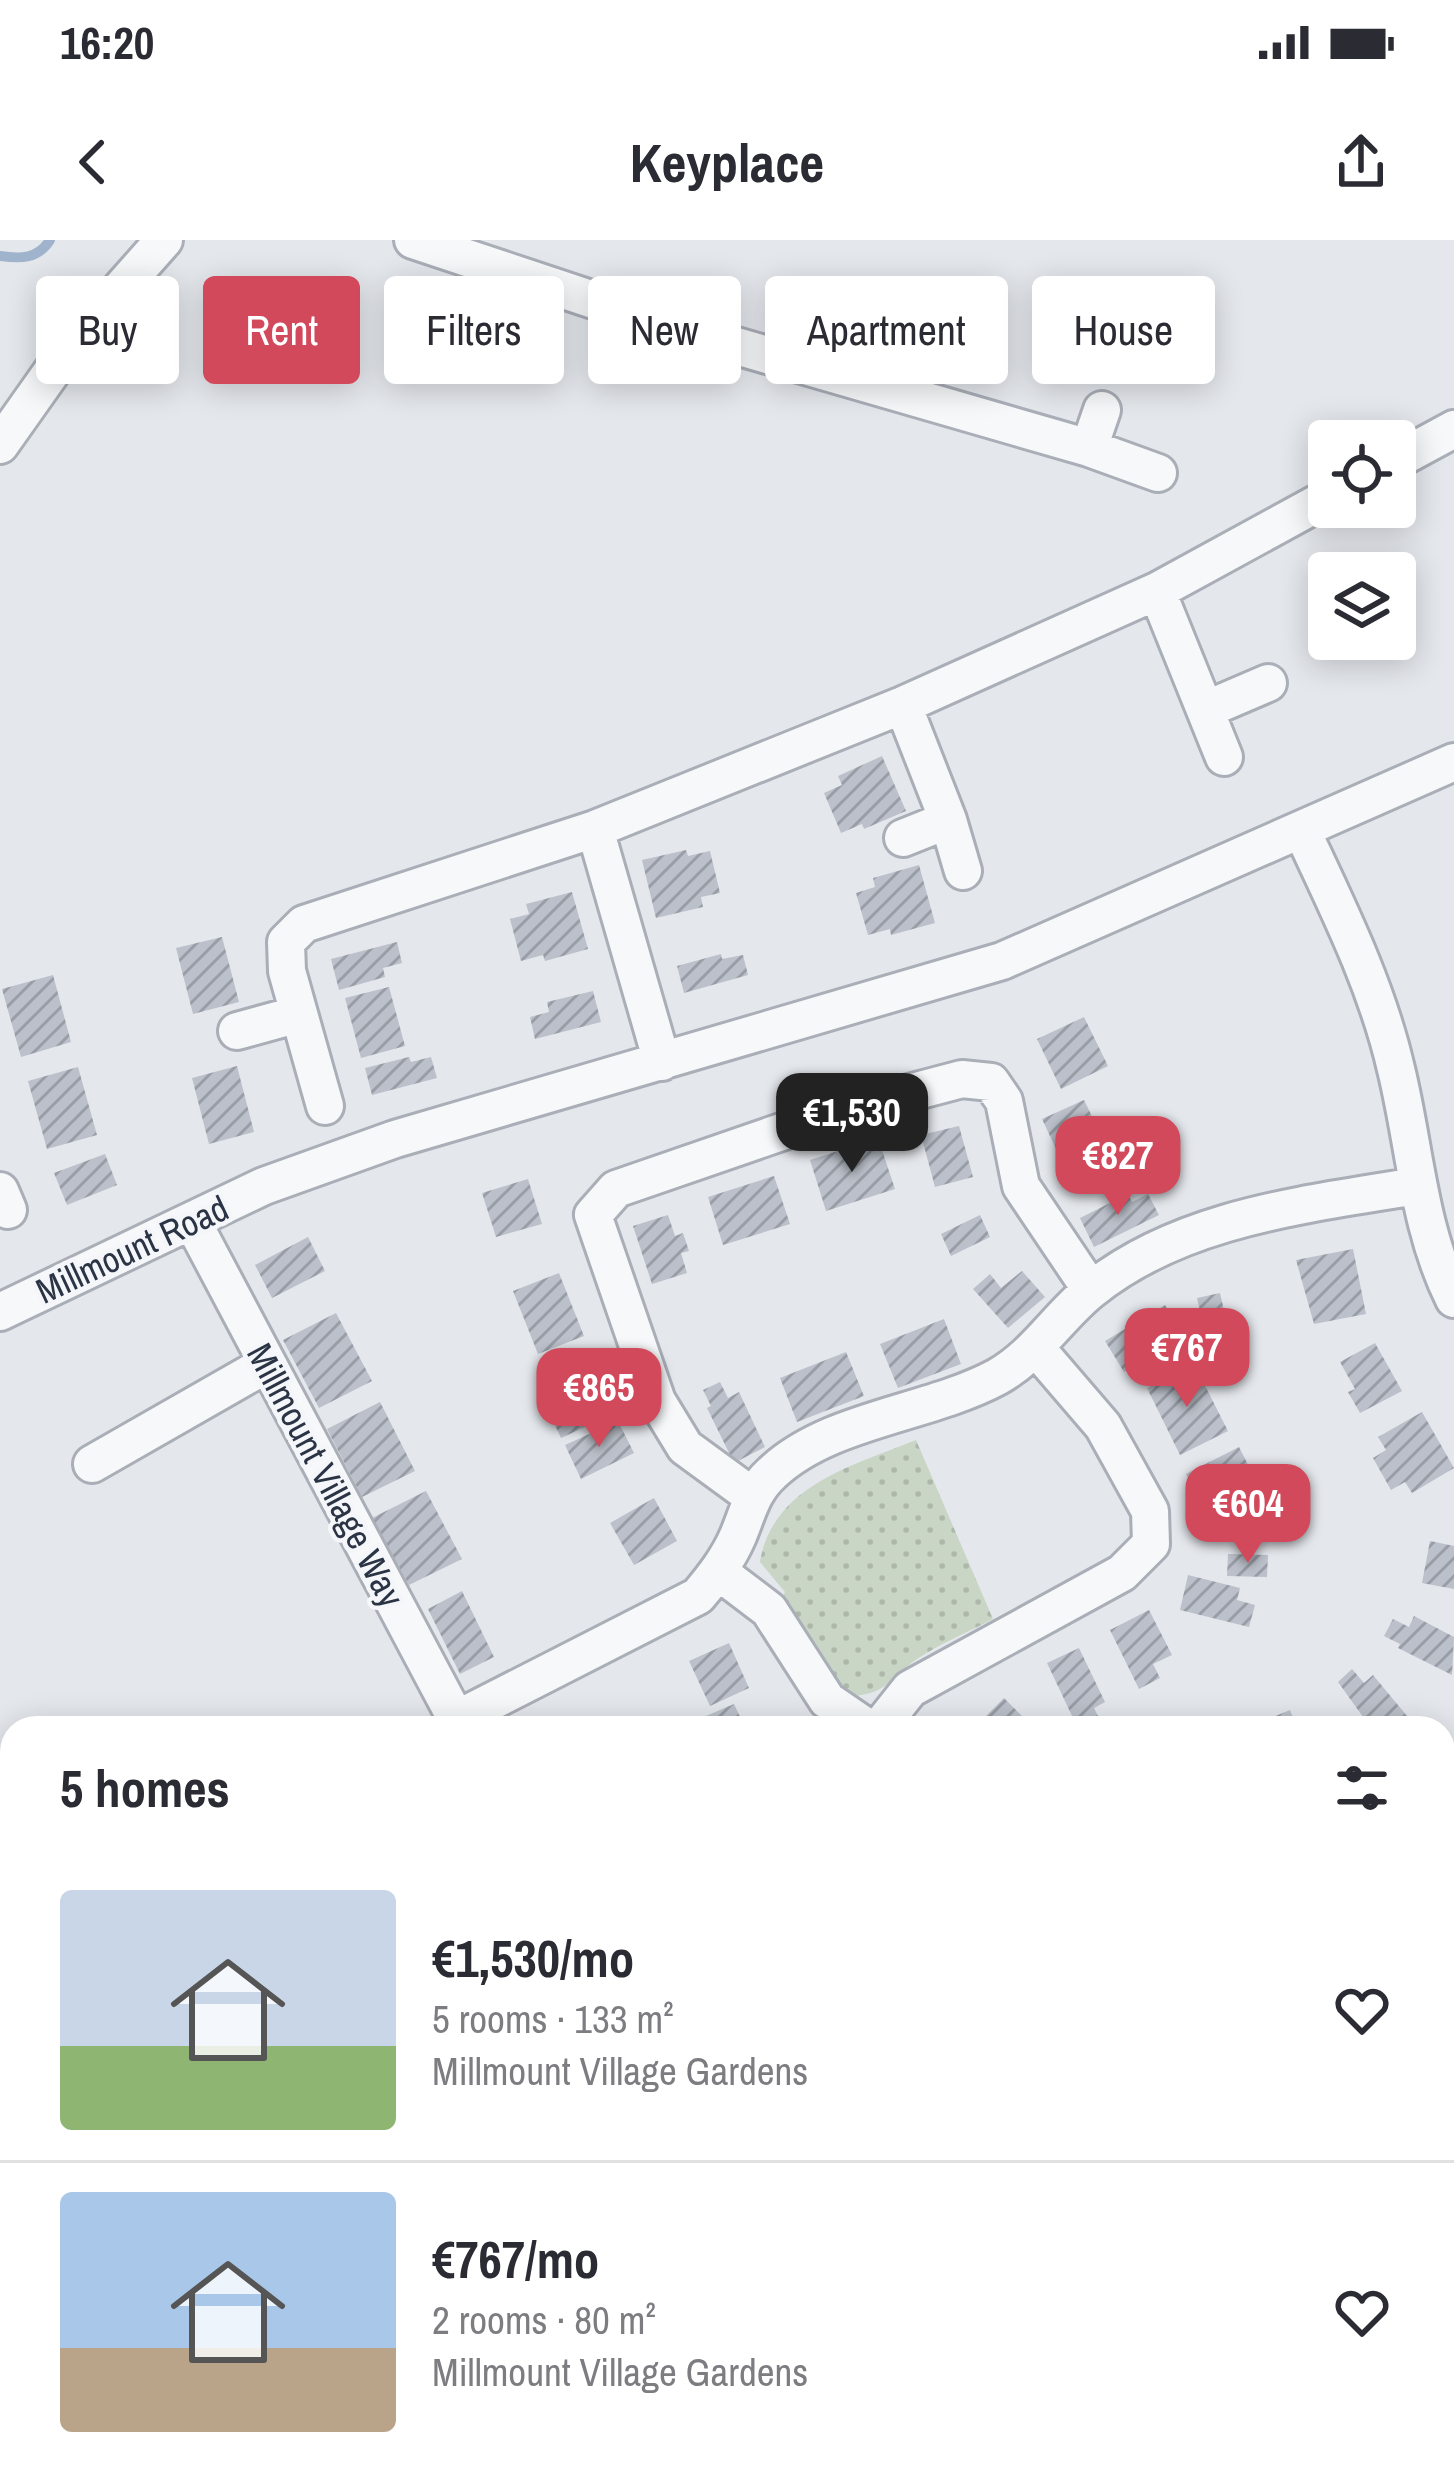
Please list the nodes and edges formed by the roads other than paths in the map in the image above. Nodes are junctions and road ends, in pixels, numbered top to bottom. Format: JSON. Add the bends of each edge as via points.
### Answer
{"nodes":[{"id":1,"x":164,"y":240,"type":"edge"},
{"id":2,"x":413,"y":240,"type":"edge"},
{"id":3,"x":1102,"y":410,"type":"dead end"},
{"id":4,"x":1452,"y":434,"type":"edge"},
{"id":5,"x":0,"y":446,"type":"edge"},
{"id":6,"x":1089,"y":448,"type":"junction"},
{"id":7,"x":1416,"y":451,"type":"edge"},
{"id":8,"x":1158,"y":473,"type":"dead end"},
{"id":9,"x":1308,"y":508,"type":"edge"},
{"id":10,"x":1156,"y":591,"type":"junction"},
{"id":11,"x":1268,"y":683,"type":"dead end"},
{"id":12,"x":903,"y":705,"type":"junction"},
{"id":13,"x":1205,"y":710,"type":"junction"},
{"id":14,"x":1224,"y":757,"type":"dead end"},
{"id":15,"x":1454,"y":762,"type":"edge"},
{"id":16,"x":948,"y":820,"type":"junction"},
{"id":17,"x":595,"y":829,"type":"junction"},
{"id":18,"x":1302,"y":831,"type":"junction"},
{"id":19,"x":902,"y":838,"type":"dead end"},
{"id":20,"x":963,"y":872,"type":"dead end"},
{"id":21,"x":299,"y":1014,"type":"junction"},
{"id":22,"x":237,"y":1031,"type":"dead end"},
{"id":23,"x":662,"y":1062,"type":"junction"},
{"id":24,"x":325,"y":1106,"type":"dead end"},
{"id":25,"x":1415,"y":1186,"type":"junction"},
{"id":26,"x":192,"y":1222,"type":"junction"},
{"id":27,"x":1091,"y":1290,"type":"junction"},
{"id":28,"x":1454,"y":1299,"type":"edge"},
{"id":29,"x":0,"y":1312,"type":"edge"},
{"id":30,"x":1036,"y":1348,"type":"junction"},
{"id":31,"x":267,"y":1364,"type":"junction"},
{"id":32,"x":92,"y":1464,"type":"dead end"},
{"id":33,"x":752,"y":1496,"type":"junction"},
{"id":34,"x":719,"y":1572,"type":"junction"},
{"id":35,"x":455,"y":1716,"type":"edge"},
{"id":36,"x":474,"y":1716,"type":"edge"},
{"id":37,"x":850,"y":1716,"type":"edge"},
{"id":38,"x":889,"y":1716,"type":"edge"}],
"edges":[{"from":1,"to":5,"type":"street","via":[[70,346]]},
{"from":2,"to":6,"type":"street","via":[[705,337]]},
{"from":3,"to":6,"type":"street"},
{"from":4,"to":7,"type":"street"},
{"from":6,"to":8,"type":"street"},
{"from":9,"to":10,"type":"street"},
{"from":10,"to":12,"type":"street"},
{"from":10,"to":13,"type":"street"},
{"from":11,"to":13,"type":"street"},
{"from":12,"to":16,"type":"street"},
{"from":12,"to":17,"type":"street"},
{"from":13,"to":14,"type":"street"},
{"from":15,"to":18,"type":"street","name":"Millmount Road"},
{"from":16,"to":19,"type":"street"},
{"from":16,"to":20,"type":"street"},
{"from":17,"to":21,"type":"street","via":[[304,924],[286,942]]},
{"from":17,"to":23,"type":"street"},
{"from":18,"to":23,"type":"street","name":"Millmount Road","via":[[1002,961]]},
{"from":18,"to":25,"type":"street","via":[[1359,955],[1396,1068]]},
{"from":21,"to":22,"type":"street"},
{"from":21,"to":24,"type":"street"},
{"from":23,"to":26,"type":"street","name":"Millmount Road","via":[[395,1139],[264,1186]]},
{"from":25,"to":27,"type":"street","via":[[1265,1212],[1172,1241]]},
{"from":25,"to":28,"type":"street"},
{"from":26,"to":29,"type":"street","name":"Millmount Road"},
{"from":26,"to":31,"type":"street","name":"Millmount Village Way"},
{"from":27,"to":30,"type":"street"},
{"from":27,"to":33,"type":"street","via":[[1022,1186],[1004,1101],[992,1082],[962,1079],[848,1109],[616,1190],[593,1215],[657,1401],[685,1447]]},
{"from":30,"to":33,"type":"street","via":[[999,1376],[799,1453]]},
{"from":30,"to":38,"type":"street","via":[[1102,1426],[1150,1511],[1151,1544],[1122,1573],[910,1689]]},
{"from":31,"to":32,"type":"street"},
{"from":31,"to":35,"type":"street","name":"Millmount Village Way"},
{"from":33,"to":34,"type":"street"},
{"from":34,"to":36,"type":"street","via":[[698,1596]]},
{"from":34,"to":37,"type":"street","via":[[769,1610],[827,1700]]}]}
